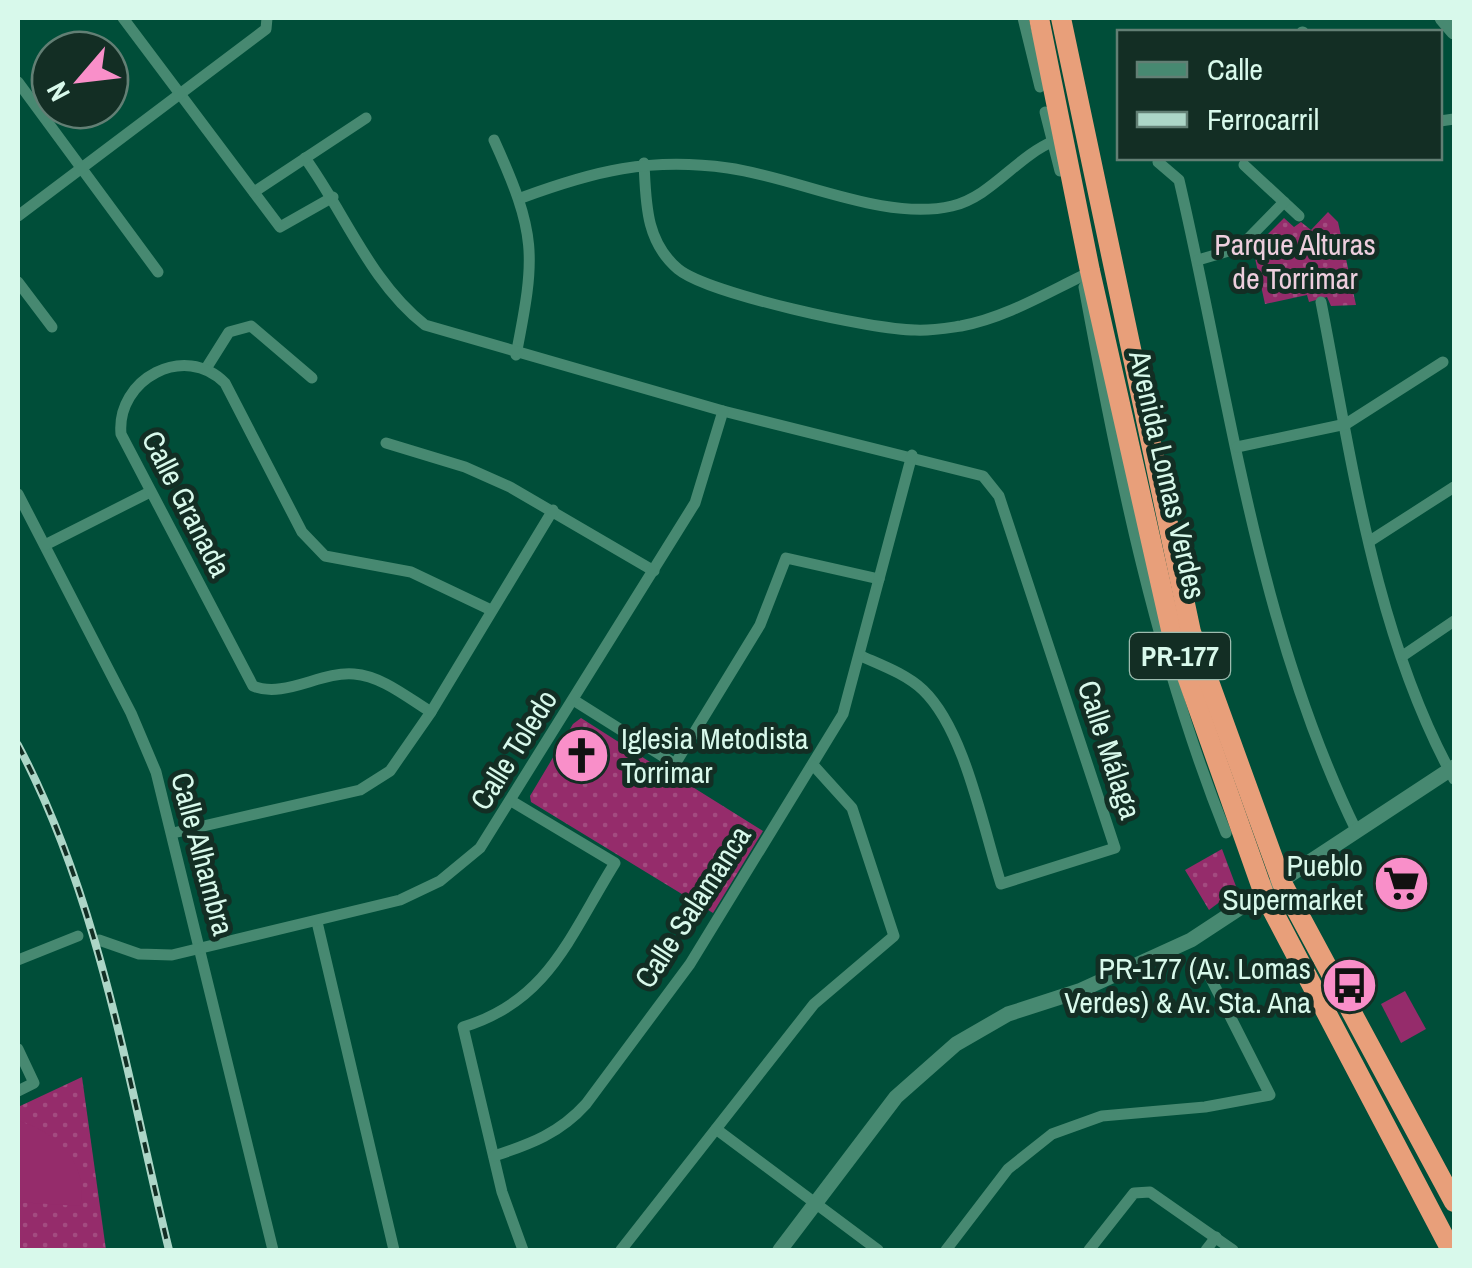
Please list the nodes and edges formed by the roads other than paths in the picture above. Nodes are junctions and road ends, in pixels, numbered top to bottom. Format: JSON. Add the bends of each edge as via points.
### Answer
{"nodes":[{"id":1,"x":123,"y":18,"type":"edge"},
{"id":2,"x":266,"y":18,"type":"edge"},
{"id":3,"x":1023,"y":18,"type":"edge"},
{"id":4,"x":1039,"y":18,"type":"edge"},
{"id":5,"x":1062,"y":18,"type":"edge"},
{"id":6,"x":1442,"y":18,"type":"edge"},
{"id":7,"x":1454,"y":32,"type":"edge"},
{"id":8,"x":18,"y":82,"type":"edge"},
{"id":9,"x":1040,"y":87,"type":"dead end"},
{"id":10,"x":180,"y":94,"type":"junction"},
{"id":11,"x":1045,"y":112,"type":"dead end"},
{"id":12,"x":366,"y":118,"type":"dead end"},
{"id":13,"x":494,"y":140,"type":"dead end"},
{"id":14,"x":1054,"y":142,"type":"junction"},
{"id":15,"x":305,"y":158,"type":"junction"},
{"id":16,"x":1158,"y":162,"type":"dead end"},
{"id":17,"x":644,"y":163,"type":"junction"},
{"id":18,"x":1244,"y":165,"type":"dead end"},
{"id":19,"x":82,"y":168,"type":"junction"},
{"id":20,"x":254,"y":192,"type":"junction"},
{"id":21,"x":334,"y":197,"type":"junction"},
{"id":22,"x":520,"y":198,"type":"junction"},
{"id":23,"x":1284,"y":202,"type":"junction"},
{"id":24,"x":18,"y":216,"type":"edge"},
{"id":25,"x":1299,"y":216,"type":"dead end"},
{"id":26,"x":1198,"y":260,"type":"junction"},
{"id":27,"x":158,"y":272,"type":"dead end"},
{"id":28,"x":1082,"y":276,"type":"junction"},
{"id":29,"x":18,"y":282,"type":"edge"},
{"id":30,"x":1321,"y":302,"type":"dead end"},
{"id":31,"x":52,"y":327,"type":"dead end"},
{"id":32,"x":516,"y":355,"type":"junction"},
{"id":33,"x":1443,"y":362,"type":"dead end"},
{"id":34,"x":206,"y":367,"type":"junction"},
{"id":35,"x":312,"y":378,"type":"dead end"},
{"id":36,"x":722,"y":411,"type":"junction"},
{"id":37,"x":1346,"y":424,"type":"junction"},
{"id":38,"x":386,"y":443,"type":"dead end"},
{"id":39,"x":1237,"y":447,"type":"junction"},
{"id":40,"x":912,"y":456,"type":"junction"},
{"id":41,"x":1454,"y":487,"type":"edge"},
{"id":42,"x":150,"y":492,"type":"junction"},
{"id":43,"x":18,"y":494,"type":"edge"},
{"id":44,"x":552,"y":510,"type":"junction"},
{"id":45,"x":1370,"y":541,"type":"junction"},
{"id":46,"x":45,"y":545,"type":"junction"},
{"id":47,"x":654,"y":572,"type":"junction"},
{"id":48,"x":879,"y":579,"type":"junction"},
{"id":49,"x":491,"y":610,"type":"junction"},
{"id":50,"x":1454,"y":622,"type":"edge"},
{"id":51,"x":1404,"y":654,"type":"junction"},
{"id":52,"x":861,"y":656,"type":"junction"},
{"id":53,"x":575,"y":700,"type":"junction"},
{"id":54,"x":432,"y":712,"type":"junction"},
{"id":55,"x":814,"y":766,"type":"junction"},
{"id":56,"x":1453,"y":772,"type":"edge"},
{"id":57,"x":513,"y":802,"type":"junction"},
{"id":58,"x":1357,"y":832,"type":"junction"},
{"id":59,"x":173,"y":833,"type":"junction"},
{"id":60,"x":1226,"y":833,"type":"dead end"},
{"id":61,"x":1273,"y":889,"type":"junction"},
{"id":62,"x":317,"y":922,"type":"junction"},
{"id":63,"x":78,"y":936,"type":"dead end"},
{"id":64,"x":99,"y":940,"type":"dead end"},
{"id":65,"x":201,"y":948,"type":"junction"},
{"id":66,"x":18,"y":960,"type":"edge"},
{"id":67,"x":1203,"y":963,"type":"dead end"},
{"id":68,"x":18,"y":1049,"type":"edge"},
{"id":69,"x":18,"y":1091,"type":"edge"},
{"id":70,"x":716,"y":1129,"type":"junction"},
{"id":71,"x":494,"y":1156,"type":"junction"},
{"id":72,"x":1454,"y":1202,"type":"edge"},
{"id":73,"x":815,"y":1204,"type":"junction"},
{"id":74,"x":1216,"y":1237,"type":"junction"},
{"id":75,"x":273,"y":1250,"type":"edge"},
{"id":76,"x":394,"y":1250,"type":"edge"},
{"id":77,"x":523,"y":1250,"type":"edge"},
{"id":78,"x":621,"y":1250,"type":"edge"},
{"id":79,"x":780,"y":1250,"type":"edge"},
{"id":80,"x":878,"y":1250,"type":"edge"},
{"id":81,"x":946,"y":1250,"type":"edge"},
{"id":82,"x":1090,"y":1250,"type":"edge"},
{"id":83,"x":1206,"y":1250,"type":"edge"},
{"id":84,"x":1234,"y":1250,"type":"edge"},
{"id":85,"x":1451,"y":1250,"type":"edge"}],
"edges":[{"from":1,"to":10,"type":"street"},
{"from":2,"to":10,"type":"street","via":[[266,29]]},
{"from":3,"to":9,"type":"street"},
{"from":4,"to":61,"type":"highway","name":"Avenida Lomas Verdes","number":"PR-177","via":[[1172,634]]},
{"from":5,"to":61,"type":"highway","name":"Avenida Lomas Verdes","number":"PR-177","via":[[1190,632]]},
{"from":6,"to":7,"type":"street"},
{"from":8,"to":19,"type":"street"},
{"from":10,"to":19,"type":"street"},
{"from":10,"to":20,"type":"street"},
{"from":11,"to":14,"type":"street"},
{"from":12,"to":15,"type":"street"},
{"from":13,"to":22,"type":"street"},
{"from":14,"to":17,"type":"street","via":[[976,195],[953,206],[923,208],[729,168]]},
{"from":14,"to":28,"type":"street"},
{"from":15,"to":20,"type":"street"},
{"from":15,"to":21,"type":"street"},
{"from":16,"to":26,"type":"street","via":[[1179,180]]},
{"from":17,"to":22,"type":"street","via":[[591,172]]},
{"from":17,"to":28,"type":"street","via":[[646,209],[662,250],[679,270],[704,283],[866,325],[916,330],[993,318]]},
{"from":18,"to":23,"type":"street"},
{"from":19,"to":24,"type":"street"},
{"from":19,"to":27,"type":"street"},
{"from":20,"to":21,"type":"street","via":[[280,227]]},
{"from":21,"to":32,"type":"street","via":[[398,304],[425,325]]},
{"from":22,"to":32,"type":"street","via":[[533,272]]},
{"from":23,"to":25,"type":"street"},
{"from":23,"to":26,"type":"street","via":[[1239,248]]},
{"from":26,"to":39,"type":"street"},
{"from":28,"to":60,"type":"street","via":[[1158,634],[1189,741]]},
{"from":29,"to":31,"type":"street"},
{"from":30,"to":37,"type":"street"},
{"from":32,"to":36,"type":"street"},
{"from":33,"to":37,"type":"street"},
{"from":34,"to":35,"type":"street","via":[[229,332],[252,326]]},
{"from":34,"to":42,"type":"street","name":"Calle Granada","via":[[168,368],[140,382],[124,402],[122,434]]},
{"from":34,"to":49,"type":"street","via":[[225,383],[302,532],[326,556],[411,572]]},
{"from":36,"to":40,"type":"street"},
{"from":36,"to":47,"type":"street","name":"Calle Toledo","via":[[700,491]]},
{"from":37,"to":39,"type":"street"},
{"from":37,"to":45,"type":"street"},
{"from":38,"to":44,"type":"street","via":[[466,467]]},
{"from":39,"to":58,"type":"street","via":[[1286,656]]},
{"from":40,"to":48,"type":"street","name":"Calle Salamanca"},
{"from":40,"to":52,"type":"street","name":"Calle Málaga","via":[[983,476],[999,496],[1115,848],[1001,884],[942,716],[920,687]]},
{"from":41,"to":45,"type":"street"},
{"from":42,"to":46,"type":"street"},
{"from":42,"to":54,"type":"street","name":"Calle Granada","via":[[253,686],[272,690],[350,673]]},
{"from":43,"to":46,"type":"street","name":"Calle Alhambra"},
{"from":44,"to":47,"type":"street"},
{"from":44,"to":49,"type":"street"},
{"from":45,"to":51,"type":"street"},
{"from":46,"to":59,"type":"street","name":"Calle Alhambra","via":[[131,712]]},
{"from":47,"to":53,"type":"street","name":"Calle Toledo"},
{"from":48,"to":52,"type":"street","name":"Calle Salamanca"},
{"from":48,"to":53,"type":"street","via":[[786,558],[760,625],[676,764]]},
{"from":49,"to":54,"type":"street"},
{"from":50,"to":51,"type":"street"},
{"from":51,"to":56,"type":"street"},
{"from":52,"to":55,"type":"street","name":"Calle Salamanca","via":[[843,714]]},
{"from":53,"to":57,"type":"street","name":"Calle Toledo"},
{"from":54,"to":59,"type":"street","via":[[376,782]]},
{"from":55,"to":70,"type":"street","via":[[852,808],[894,936],[814,1004]]},
{"from":55,"to":71,"type":"street","name":"Calle Salamanca","via":[[690,964],[586,1104],[547,1137]]},
{"from":56,"to":58,"type":"street"},
{"from":57,"to":62,"type":"street","name":"Calle Toledo","via":[[480,848],[440,881],[400,900]]},
{"from":57,"to":71,"type":"street","via":[[615,863],[544,978],[496,1017],[463,1027]]},
{"from":58,"to":61,"type":"street"},
{"from":59,"to":65,"type":"street","name":"Calle Alhambra"},
{"from":61,"to":72,"type":"highway","name":"Avenida Lomas Verdes","number":"PR-177"},
{"from":61,"to":73,"type":"street","via":[[1191,940],[1079,991],[1008,1014],[956,1044],[896,1097]]},
{"from":61,"to":85,"type":"highway","name":"Avenida Lomas Verdes","number":"PR-177"},
{"from":62,"to":65,"type":"street","name":"Calle Toledo"},
{"from":62,"to":76,"type":"street"},
{"from":63,"to":66,"type":"street"},
{"from":64,"to":65,"type":"street","name":"Calle Toledo","via":[[140,954]]},
{"from":65,"to":75,"type":"street","name":"Calle Alhambra"},
{"from":67,"to":81,"type":"street","via":[[1270,1095],[1102,1116],[1052,1134],[1008,1169]]},
{"from":68,"to":69,"type":"street","via":[[34,1083]]},
{"from":70,"to":73,"type":"street"},
{"from":70,"to":78,"type":"street"},
{"from":71,"to":77,"type":"street"},
{"from":73,"to":79,"type":"street"},
{"from":73,"to":80,"type":"street"},
{"from":74,"to":82,"type":"street","via":[[1158,1194],[1142,1192]]},
{"from":74,"to":83,"type":"street"},
{"from":74,"to":84,"type":"street"}]}
